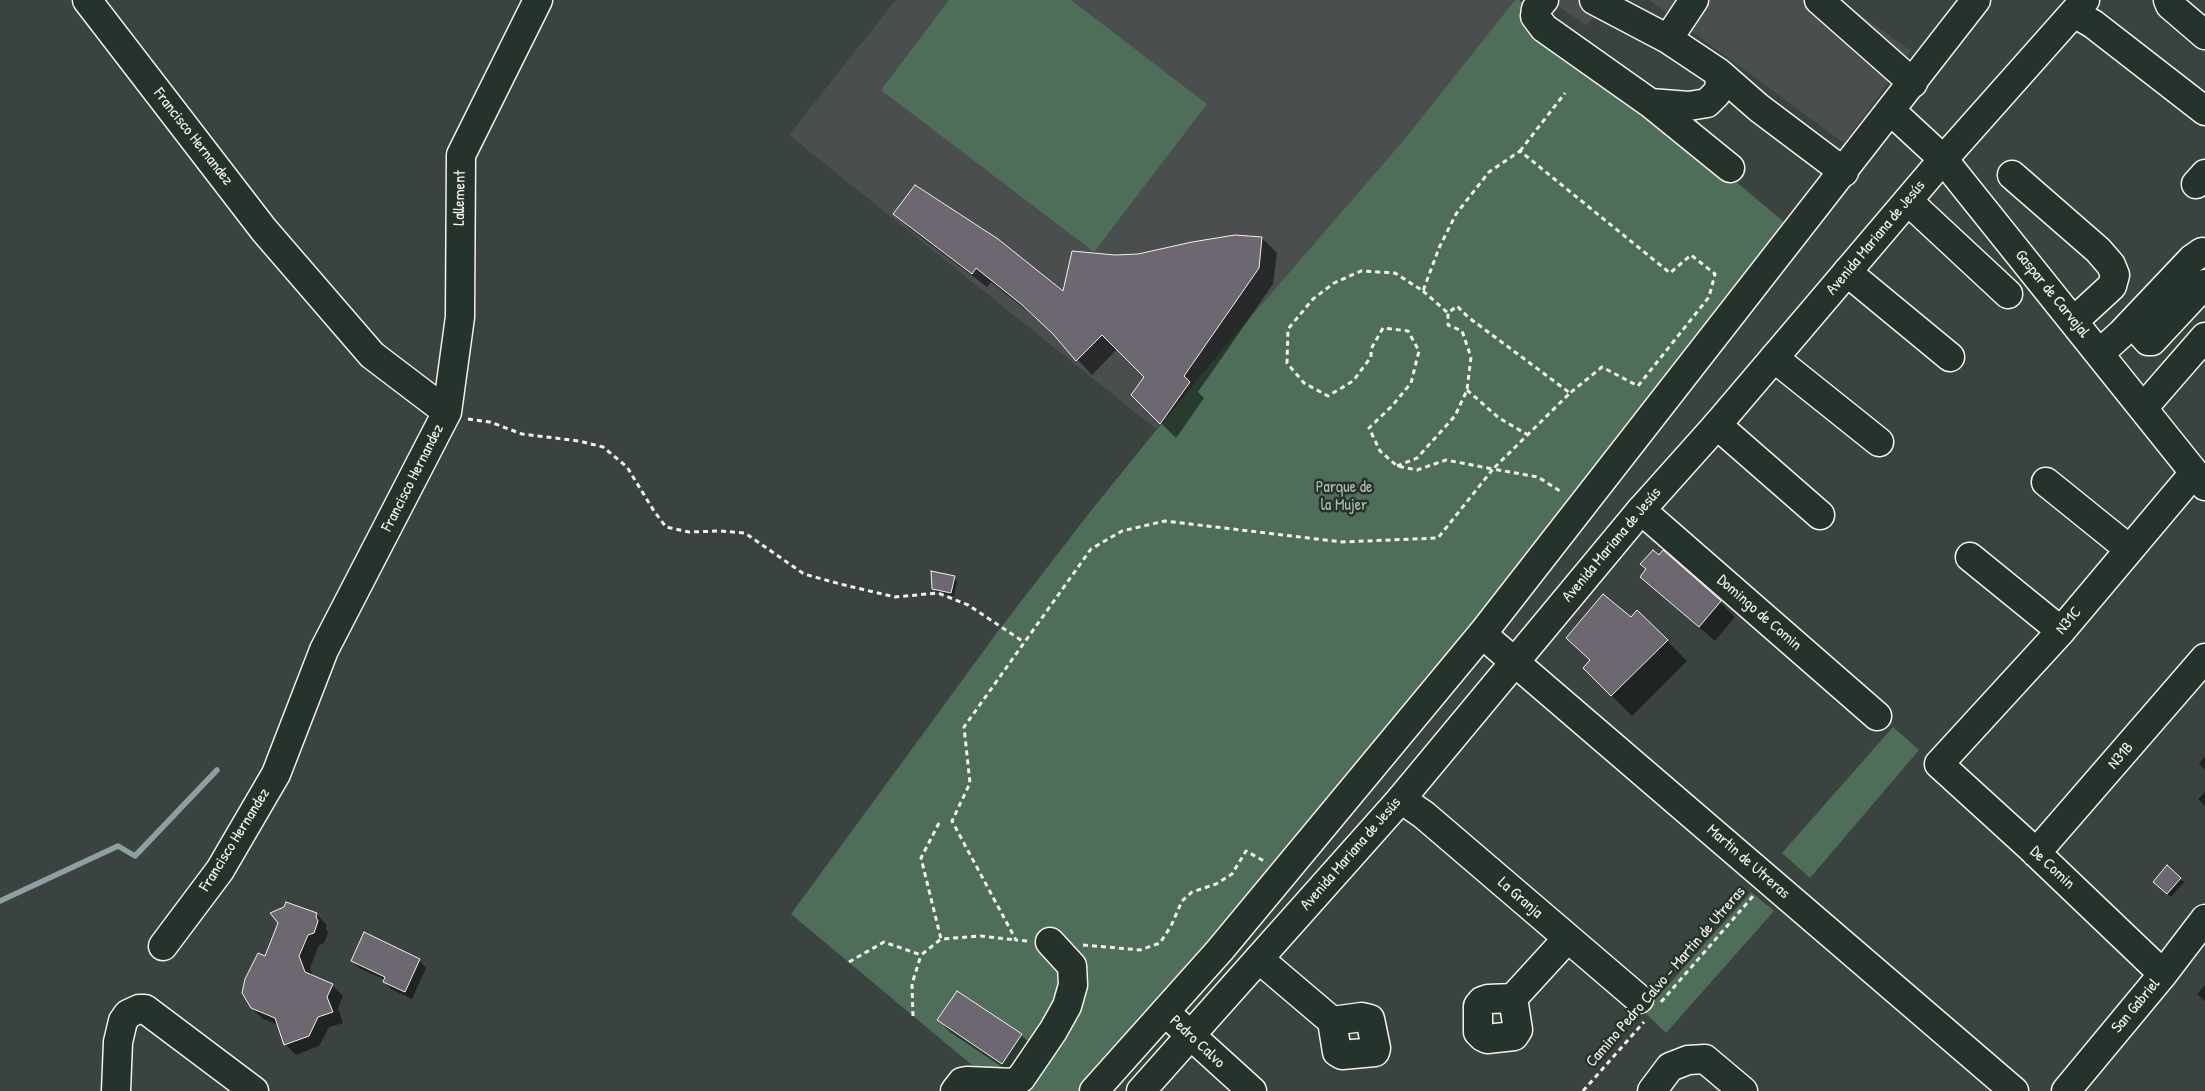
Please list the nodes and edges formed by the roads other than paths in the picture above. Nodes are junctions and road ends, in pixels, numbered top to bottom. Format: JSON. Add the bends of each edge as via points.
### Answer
{"nodes":[{"id":1,"x":87,"y":0,"type":"edge"},
{"id":2,"x":538,"y":0,"type":"edge"},
{"id":3,"x":1544,"y":0,"type":"edge"},
{"id":4,"x":1594,"y":0,"type":"edge"},
{"id":5,"x":1694,"y":0,"type":"edge"},
{"id":6,"x":1819,"y":0,"type":"edge"},
{"id":7,"x":1976,"y":0,"type":"edge"},
{"id":8,"x":2168,"y":0,"type":"edge"},
{"id":9,"x":2079,"y":6,"type":"edge"},
{"id":10,"x":2205,"y":36,"type":"edge"},
{"id":11,"x":1668,"y":39,"type":"junction"},
{"id":12,"x":1719,"y":73,"type":"junction"},
{"id":13,"x":1913,"y":83,"type":"junction"},
{"id":14,"x":1650,"y":103,"type":"junction"},
{"id":15,"x":1891,"y":111,"type":"junction"},
{"id":16,"x":2205,"y":111,"type":"edge"},
{"id":17,"x":1943,"y":159,"type":"junction"},
{"id":18,"x":1730,"y":168,"type":"dead end"},
{"id":19,"x":1844,"y":172,"type":"junction"},
{"id":20,"x":2012,"y":175,"type":"dead end"},
{"id":21,"x":1908,"y":200,"type":"junction"},
{"id":22,"x":2205,"y":253,"type":"edge"},
{"id":23,"x":1847,"y":272,"type":"junction"},
{"id":24,"x":2205,"y":284,"type":"edge"},
{"id":25,"x":2008,"y":294,"type":"dead end"},
{"id":26,"x":2074,"y":321,"type":"junction"},
{"id":27,"x":2132,"y":324,"type":"junction"},
{"id":28,"x":2205,"y":337,"type":"edge"},
{"id":29,"x":2100,"y":353,"type":"junction"},
{"id":30,"x":1774,"y":358,"type":"junction"},
{"id":31,"x":1950,"y":358,"type":"dead end"},
{"id":32,"x":2144,"y":407,"type":"junction"},
{"id":33,"x":447,"y":412,"type":"junction"},
{"id":34,"x":1717,"y":425,"type":"junction"},
{"id":35,"x":1879,"y":442,"type":"dead end"},
{"id":36,"x":2199,"y":479,"type":"edge"},
{"id":37,"x":2046,"y":482,"type":"dead end"},
{"id":38,"x":1640,"y":510,"type":"junction"},
{"id":39,"x":1820,"y":514,"type":"dead end"},
{"id":40,"x":2130,"y":549,"type":"junction"},
{"id":41,"x":1970,"y":557,"type":"dead end"},
{"id":42,"x":2061,"y":631,"type":"junction"},
{"id":43,"x":1482,"y":634,"type":"junction"},
{"id":44,"x":2205,"y":658,"type":"edge"},
{"id":45,"x":1515,"y":661,"type":"junction"},
{"id":46,"x":1877,"y":716,"type":"dead end"},
{"id":47,"x":1939,"y":764,"type":"joint"},
{"id":48,"x":1401,"y":799,"type":"junction"},
{"id":49,"x":2036,"y":853,"type":"junction"},
{"id":50,"x":2205,"y":919,"type":"edge"},
{"id":51,"x":1567,"y":939,"type":"junction"},
{"id":52,"x":1050,"y":942,"type":"road end"},
{"id":53,"x":164,"y":946,"type":"dead end"},
{"id":54,"x":1220,"y":950,"type":"junction"},
{"id":55,"x":1253,"y":966,"type":"junction"},
{"id":56,"x":2163,"y":974,"type":"junction"},
{"id":57,"x":1513,"y":998,"type":"dead end"},
{"id":58,"x":1649,"y":1007,"type":"road end"},
{"id":59,"x":1165,"y":1012,"type":"junction"},
{"id":60,"x":1332,"y":1021,"type":"dead end"},
{"id":61,"x":1190,"y":1036,"type":"junction"},
{"id":62,"x":116,"y":1091,"type":"edge"},
{"id":63,"x":254,"y":1091,"type":"edge"},
{"id":64,"x":955,"y":1091,"type":"edge"},
{"id":65,"x":1094,"y":1091,"type":"edge"},
{"id":66,"x":1141,"y":1091,"type":"edge"},
{"id":67,"x":1252,"y":1091,"type":"edge"},
{"id":68,"x":1652,"y":1091,"type":"edge"},
{"id":69,"x":1743,"y":1091,"type":"edge"},
{"id":70,"x":2014,"y":1091,"type":"edge"},
{"id":71,"x":2066,"y":1091,"type":"edge"}],
"edges":[{"from":1,"to":33,"type":"street","name":"Francisco Hernandez","via":[[264,230],[372,355]]},
{"from":2,"to":33,"type":"street","name":"Lallement","via":[[461,155],[460,317]]},
{"from":3,"to":14,"type":"street","via":[[1536,9],[1535,16],[1544,28]]},
{"from":4,"to":11,"type":"street"},
{"from":5,"to":11,"type":"street"},
{"from":6,"to":13,"type":"street"},
{"from":7,"to":13,"type":"street"},
{"from":8,"to":10,"type":"street"},
{"from":9,"to":16,"type":"street","via":[[2093,24]]},
{"from":9,"to":17,"type":"street","name":"Avenida Mariana de Jesús"},
{"from":11,"to":12,"type":"street"},
{"from":12,"to":14,"type":"street","via":[[1720,87],[1707,103],[1689,106]]},
{"from":12,"to":19,"type":"street","via":[[1759,108]]},
{"from":13,"to":15,"type":"street"},
{"from":14,"to":18,"type":"street"},
{"from":15,"to":17,"type":"street","name":"Gaspar de Carvajal"},
{"from":15,"to":19,"type":"street"},
{"from":17,"to":21,"type":"street","name":"Avenida Mariana de Jesús"},
{"from":17,"to":26,"type":"street","name":"Gaspar de Carvajal"},
{"from":19,"to":43,"type":"street"},
{"from":20,"to":26,"type":"street","via":[[2111,265],[2115,275],[2112,286]]},
{"from":21,"to":23,"type":"street","name":"Avenida Mariana de Jesús"},
{"from":21,"to":25,"type":"street"},
{"from":22,"to":27,"type":"street","via":[[2192,259]]},
{"from":23,"to":30,"type":"street","name":"Avenida Mariana de Jesús"},
{"from":23,"to":31,"type":"street"},
{"from":24,"to":27,"type":"street","via":[[2152,341],[2148,341]]},
{"from":26,"to":29,"type":"street","name":"Gaspar de Carvajal"},
{"from":27,"to":29,"type":"street"},
{"from":28,"to":32,"type":"street"},
{"from":29,"to":32,"type":"street","name":"Gaspar de Carvajal"},
{"from":30,"to":34,"type":"street","name":"Avenida Mariana de Jesús"},
{"from":30,"to":35,"type":"street"},
{"from":32,"to":36,"type":"street","name":"Gaspar de Carvajal"},
{"from":33,"to":53,"type":"street","name":"Francisco Hernandez","via":[[324,650],[276,774],[220,870]]},
{"from":34,"to":38,"type":"street","name":"Avenida Mariana de Jesús"},
{"from":34,"to":39,"type":"street"},
{"from":36,"to":40,"type":"street","name":"N31C"},
{"from":37,"to":40,"type":"street"},
{"from":38,"to":45,"type":"street","name":"Avenida Mariana de Jesús"},
{"from":38,"to":46,"type":"street","name":"Domingo de Comin"},
{"from":40,"to":42,"type":"street","name":"N31C"},
{"from":41,"to":42,"type":"street"},
{"from":42,"to":47,"type":"street","name":"N31C"},
{"from":43,"to":45,"type":"street","name":"Martin de Utreras"},
{"from":43,"to":54,"type":"street"},
{"from":44,"to":49,"type":"street","name":"N31B"},
{"from":45,"to":48,"type":"street","name":"Avenida Mariana de Jesús"},
{"from":45,"to":70,"type":"street","name":"Martin de Utreras"},
{"from":47,"to":49,"type":"street","name":"De Comin"},
{"from":48,"to":51,"type":"street","name":"La Granja","via":[[1424,815]]},
{"from":48,"to":55,"type":"street","name":"Avenida Mariana de Jesús"},
{"from":49,"to":56,"type":"street","name":"De Comin"},
{"from":50,"to":56,"type":"street","name":"San Gabriel"},
{"from":51,"to":57,"type":"street"},
{"from":51,"to":58,"type":"street","name":"La Granja"},
{"from":52,"to":64,"type":"street","via":[[1072,966],[1073,986],[1067,1006],[1053,1031],[1021,1078],[1014,1083],[967,1081]]},
{"from":54,"to":55,"type":"street"},
{"from":54,"to":59,"type":"street"},
{"from":55,"to":60,"type":"street"},
{"from":55,"to":61,"type":"street","name":"Avenida Mariana de Jesús"},
{"from":56,"to":71,"type":"street","name":"San Gabriel"},
{"from":59,"to":61,"type":"street","name":"Pedro Calvo"},
{"from":59,"to":65,"type":"street"},
{"from":61,"to":66,"type":"street","name":"Avenida Mariana de Jesús"},
{"from":61,"to":67,"type":"street","name":"Pedro Calvo"},
{"from":62,"to":63,"type":"street","via":[[118,1042],[123,1022],[133,1010],[145,1009]]},
{"from":68,"to":69,"type":"street","via":[[1670,1067],[1688,1060],[1705,1059]]}]}
